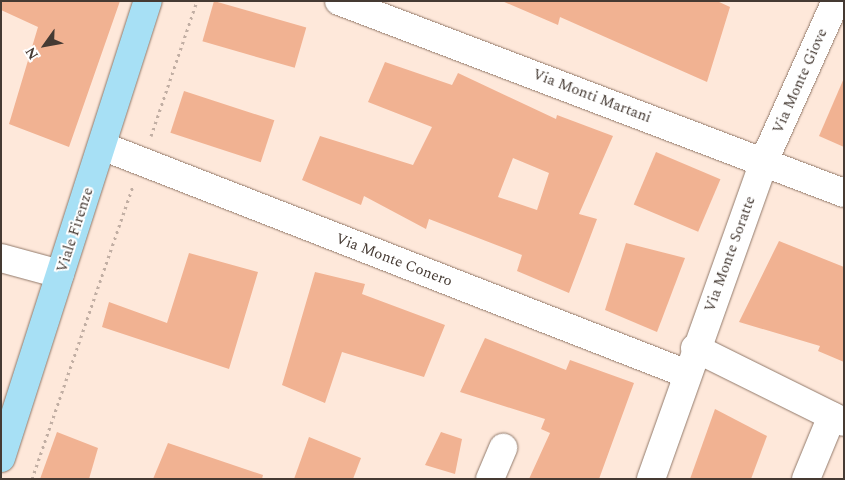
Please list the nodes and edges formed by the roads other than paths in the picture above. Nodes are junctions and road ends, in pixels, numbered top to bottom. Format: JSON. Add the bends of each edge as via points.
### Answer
{"nodes":[{"id":1,"x":148,"y":1,"type":"edge"},
{"id":2,"x":339,"y":1,"type":"edge"},
{"id":3,"x":836,"y":1,"type":"edge"},
{"id":4,"x":102,"y":146,"type":"junction"},
{"id":5,"x":764,"y":161,"type":"junction"},
{"id":6,"x":844,"y":193,"type":"edge"},
{"id":7,"x":1,"y":258,"type":"edge"},
{"id":8,"x":60,"y":274,"type":"junction"},
{"id":9,"x":695,"y":348,"type":"junction"},
{"id":10,"x":687,"y":374,"type":"junction"},
{"id":11,"x":838,"y":419,"type":"edge"},
{"id":12,"x":503,"y":448,"type":"dead end"},
{"id":13,"x":1,"y":458,"type":"edge"},
{"id":14,"x":490,"y":479,"type":"edge"},
{"id":15,"x":651,"y":479,"type":"edge"},
{"id":16,"x":806,"y":479,"type":"edge"}],
"edges":[{"from":1,"to":4,"type":"main road","name":"Viale Firenze"},
{"from":2,"to":5,"type":"street","name":"Via Monti Martani"},
{"from":3,"to":5,"type":"street","name":"Via Monte Giove"},
{"from":4,"to":8,"type":"main road","name":"Viale Firenze"},
{"from":4,"to":10,"type":"street","name":"Via Monte Conero"},
{"from":5,"to":6,"type":"street","name":"Via Monti Martani"},
{"from":5,"to":9,"type":"street","name":"Via Monte Soratte"},
{"from":7,"to":8,"type":"street"},
{"from":8,"to":13,"type":"main road","name":"Viale Firenze"},
{"from":9,"to":10,"type":"street","name":"Via Monte Soratte"},
{"from":9,"to":11,"type":"street"},
{"from":10,"to":15,"type":"street","name":"Via Monte Soratte"},
{"from":11,"to":16,"type":"street"},
{"from":12,"to":14,"type":"street"}]}
